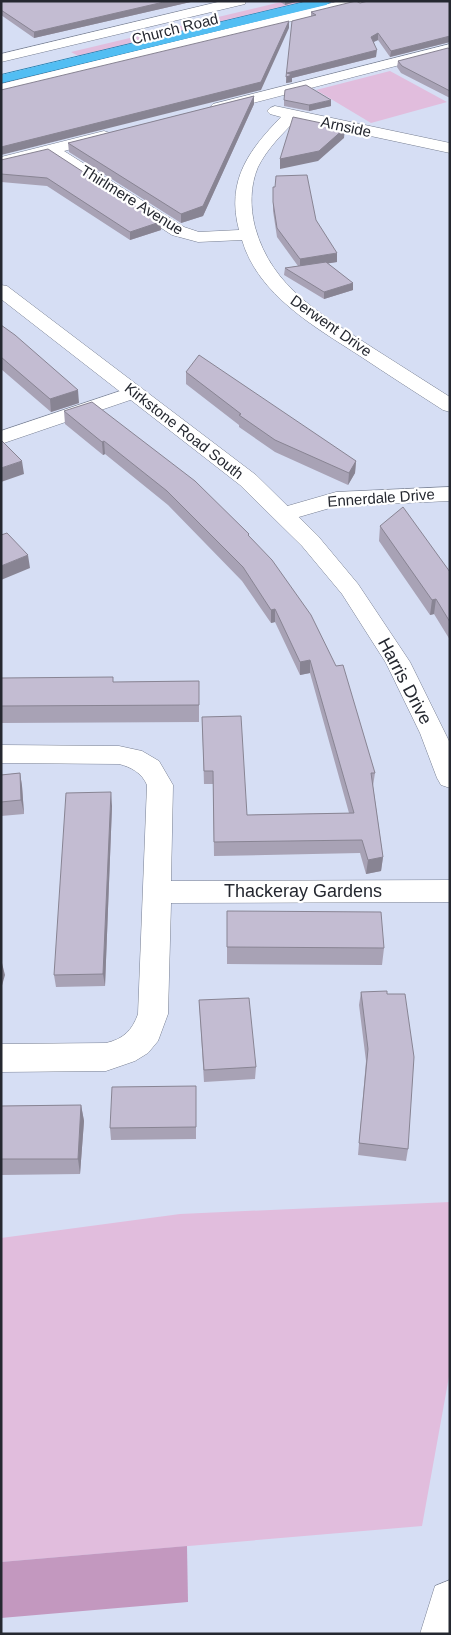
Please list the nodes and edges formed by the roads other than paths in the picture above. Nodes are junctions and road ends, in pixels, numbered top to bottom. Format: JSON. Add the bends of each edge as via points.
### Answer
{"nodes":[{"id":1,"x":240,"y":1,"type":"edge"},
{"id":2,"x":270,"y":1,"type":"edge"},
{"id":3,"x":326,"y":1,"type":"edge"},
{"id":4,"x":357,"y":1,"type":"edge"},
{"id":5,"x":450,"y":48,"type":"edge"},
{"id":6,"x":1,"y":58,"type":"edge"},
{"id":7,"x":1,"y":64,"type":"edge"},
{"id":8,"x":1,"y":79,"type":"edge"},
{"id":9,"x":1,"y":88,"type":"edge"},
{"id":10,"x":243,"y":100,"type":"junction"},
{"id":11,"x":205,"y":110,"type":"edge"},
{"id":12,"x":292,"y":115,"type":"junction"},
{"id":13,"x":118,"y":132,"type":"edge"},
{"id":14,"x":450,"y":148,"type":"edge"},
{"id":15,"x":51,"y":149,"type":"junction"},
{"id":16,"x":1,"y":162,"type":"edge"},
{"id":17,"x":247,"y":235,"type":"junction"},
{"id":18,"x":1,"y":290,"type":"edge"},
{"id":19,"x":135,"y":392,"type":"junction"},
{"id":20,"x":450,"y":406,"type":"edge"},
{"id":21,"x":1,"y":438,"type":"edge"},
{"id":22,"x":450,"y":494,"type":"edge"},
{"id":23,"x":285,"y":514,"type":"junction"},
{"id":24,"x":350,"y":589,"type":"joint"},
{"id":25,"x":1,"y":754,"type":"edge"},
{"id":26,"x":449,"y":775,"type":"edge"},
{"id":27,"x":450,"y":891,"type":"edge"},
{"id":28,"x":156,"y":892,"type":"junction"},
{"id":29,"x":1,"y":1058,"type":"edge"},
{"id":30,"x":450,"y":1601,"type":"edge"},
{"id":31,"x":441,"y":1634,"type":"edge"}],
"edges":[{"from":1,"to":6,"type":"street","name":"Church Road"},
{"from":2,"to":7,"type":"highway","name":"Church Road"},
{"from":3,"to":8,"type":"highway","name":"Church Road"},
{"from":4,"to":9,"type":"street","name":"Church Road"},
{"from":5,"to":10,"type":"street"},
{"from":10,"to":11,"type":"street"},
{"from":10,"to":12,"type":"street","name":"Arnside","via":[[253,106]]},
{"from":12,"to":14,"type":"street","name":"Arnside"},
{"from":12,"to":17,"type":"street","name":"Derwent Drive","via":[[268,140],[249,169],[243,196]]},
{"from":13,"to":15,"type":"street"},
{"from":15,"to":16,"type":"street"},
{"from":15,"to":17,"type":"street","name":"Thirlmere Avenue","via":[[178,231],[198,237]]},
{"from":17,"to":20,"type":"street","name":"Derwent Drive","via":[[261,266],[300,307]]},
{"from":18,"to":19,"type":"street","name":"Kirkstone Road South"},
{"from":19,"to":21,"type":"street"},
{"from":19,"to":23,"type":"street","name":"Kirkstone Road South","via":[[248,480]]},
{"from":22,"to":23,"type":"street","name":"Ennerdale Drive","via":[[336,499]]},
{"from":23,"to":24,"type":"street","name":"Kirkstone Road South"},
{"from":24,"to":26,"type":"street","name":"Harris Drive","via":[[398,662],[434,733]]},
{"from":25,"to":28,"type":"street","via":[[119,755],[133,757],[150,768],[158,776],[160,785]]},
{"from":27,"to":28,"type":"street","name":"Thackeray Gardens"},
{"from":28,"to":29,"type":"street","via":[[154,1014],[149,1030],[139,1043],[122,1053],[106,1057]]},
{"from":30,"to":31,"type":"street"}]}
